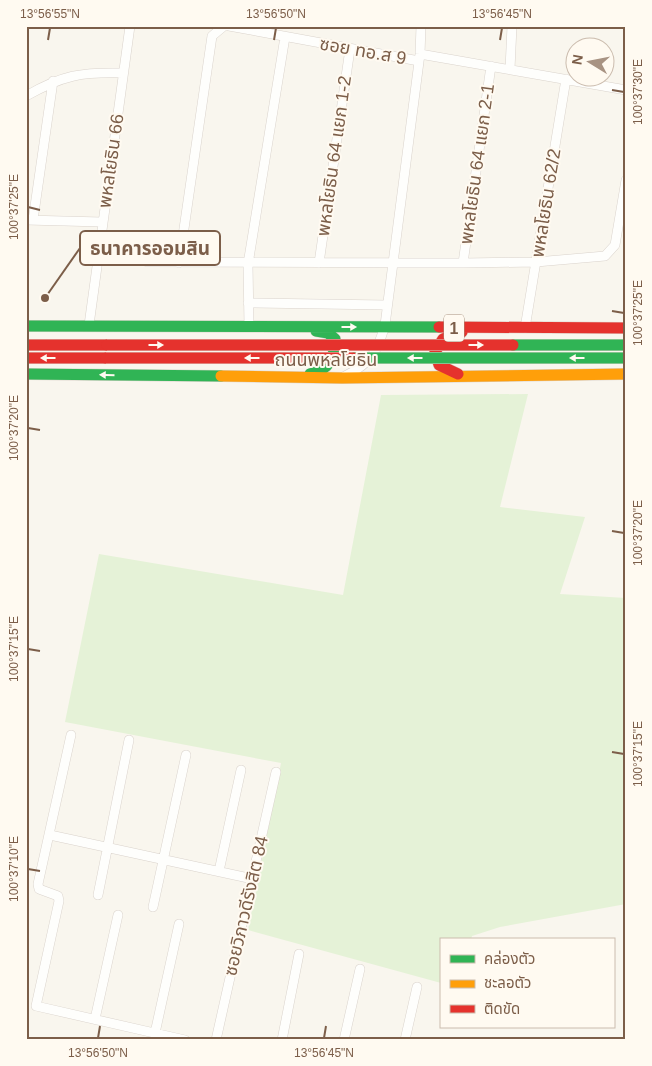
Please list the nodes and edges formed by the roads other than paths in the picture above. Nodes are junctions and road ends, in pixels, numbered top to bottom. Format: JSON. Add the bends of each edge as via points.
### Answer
{"nodes":[{"id":1,"x":130,"y":26,"type":"edge"},
{"id":2,"x":224,"y":26,"type":"edge"},
{"id":3,"x":229,"y":26,"type":"edge"},
{"id":4,"x":421,"y":26,"type":"edge"},
{"id":5,"x":512,"y":26,"type":"edge"},
{"id":6,"x":248,"y":28,"type":"edge"},
{"id":7,"x":285,"y":37,"type":"junction"},
{"id":8,"x":350,"y":49,"type":"junction"},
{"id":9,"x":420,"y":58,"type":"junction"},
{"id":10,"x":491,"y":66,"type":"junction"},
{"id":11,"x":510,"y":69,"type":"junction"},
{"id":12,"x":123,"y":73,"type":"junction"},
{"id":13,"x":564,"y":79,"type":"edge"},
{"id":14,"x":53,"y":81,"type":"junction"},
{"id":15,"x":565,"y":88,"type":"edge"},
{"id":16,"x":26,"y":96,"type":"edge"},
{"id":17,"x":626,"y":180,"type":"edge"},
{"id":18,"x":30,"y":216,"type":"edge"},
{"id":19,"x":102,"y":222,"type":"junction"},
{"id":20,"x":147,"y":262,"type":"dead end"},
{"id":21,"x":536,"y":262,"type":"junction"},
{"id":22,"x":179,"y":263,"type":"junction"},
{"id":23,"x":318,"y":263,"type":"junction"},
{"id":24,"x":463,"y":263,"type":"junction"},
{"id":25,"x":248,"y":264,"type":"junction"},
{"id":26,"x":392,"y":264,"type":"junction"},
{"id":27,"x":248,"y":303,"type":"junction"},
{"id":28,"x":387,"y":305,"type":"junction"},
{"id":29,"x":26,"y":326,"type":"edge"},
{"id":30,"x":89,"y":326,"type":"junction"},
{"id":31,"x":249,"y":326,"type":"junction"},
{"id":32,"x":385,"y":326,"type":"junction"},
{"id":33,"x":283,"y":327,"type":"junction"},
{"id":34,"x":490,"y":328,"type":"junction"},
{"id":35,"x":526,"y":328,"type":"junction"},
{"id":36,"x":626,"y":328,"type":"edge"},
{"id":37,"x":26,"y":345,"type":"edge"},
{"id":38,"x":626,"y":345,"type":"edge"},
{"id":39,"x":26,"y":358,"type":"edge"},
{"id":40,"x":626,"y":358,"type":"edge"},
{"id":41,"x":26,"y":374,"type":"edge"},
{"id":42,"x":626,"y":374,"type":"edge"},
{"id":43,"x":278,"y":377,"type":"junction"},
{"id":44,"x":491,"y":377,"type":"junction"},
{"id":45,"x":342,"y":378,"type":"junction"},
{"id":46,"x":71,"y":734,"type":"dead end"},
{"id":47,"x":129,"y":740,"type":"dead end"},
{"id":48,"x":186,"y":755,"type":"dead end"},
{"id":49,"x":241,"y":770,"type":"dead end"},
{"id":50,"x":276,"y":772,"type":"dead end"},
{"id":51,"x":50,"y":835,"type":"junction"},
{"id":52,"x":106,"y":847,"type":"junction"},
{"id":53,"x":163,"y":858,"type":"junction"},
{"id":54,"x":219,"y":871,"type":"junction"},
{"id":55,"x":252,"y":879,"type":"junction"},
{"id":56,"x":98,"y":895,"type":"dead end"},
{"id":57,"x":153,"y":907,"type":"dead end"},
{"id":58,"x":118,"y":915,"type":"dead end"},
{"id":59,"x":179,"y":924,"type":"dead end"},
{"id":60,"x":300,"y":954,"type":"dead end"},
{"id":61,"x":360,"y":969,"type":"dead end"},
{"id":62,"x":417,"y":987,"type":"dead end"},
{"id":63,"x":96,"y":1019,"type":"junction"},
{"id":64,"x":155,"y":1033,"type":"junction"},
{"id":65,"x":185,"y":1040,"type":"edge"},
{"id":66,"x":216,"y":1040,"type":"edge"},
{"id":67,"x":282,"y":1040,"type":"edge"},
{"id":68,"x":344,"y":1040,"type":"edge"},
{"id":69,"x":405,"y":1040,"type":"edge"}],
"edges":[{"from":1,"to":12,"type":"street","name":"พหลโยธิน 66"},
{"from":2,"to":22,"type":"street","via":[[212,36]]},
{"from":3,"to":6,"type":"street","name":"ซอย ทอ.ส 9"},
{"from":4,"to":9,"type":"street"},
{"from":5,"to":11,"type":"street"},
{"from":6,"to":7,"type":"street","name":"ซอย ทอ.ส 9"},
{"from":7,"to":8,"type":"street","name":"ซอย ทอ.ส 9"},
{"from":7,"to":25,"type":"street"},
{"from":8,"to":9,"type":"street","name":"ซอย ทอ.ส 9"},
{"from":8,"to":23,"type":"street","name":"พหลโยธิน 64 แยก 1-2"},
{"from":9,"to":10,"type":"street","name":"ซอย ทอ.ส 9"},
{"from":9,"to":26,"type":"street"},
{"from":10,"to":11,"type":"street","name":"ซอย ทอ.ส 9"},
{"from":10,"to":24,"type":"street","name":"พหลโยธิน 64 แยก 2-1"},
{"from":11,"to":13,"type":"street","name":"ซอย ทอ.ส 9"},
{"from":12,"to":14,"type":"street","via":[[75,74]]},
{"from":12,"to":19,"type":"street","name":"พหลโยธิน 66"},
{"from":14,"to":16,"type":"street"},
{"from":14,"to":18,"type":"street"},
{"from":15,"to":21,"type":"street","name":"พหลโยธิน 62/2"},
{"from":17,"to":21,"type":"street","via":[[610,252],[605,256]]},
{"from":18,"to":19,"type":"street"},
{"from":19,"to":30,"type":"street","name":"พหลโยธิน 66"},
{"from":20,"to":22,"type":"street"},
{"from":21,"to":24,"type":"street"},
{"from":21,"to":35,"type":"street","name":"พหลโยธิน 62/2"},
{"from":22,"to":25,"type":"street"},
{"from":23,"to":25,"type":"street"},
{"from":23,"to":26,"type":"street"},
{"from":24,"to":26,"type":"street"},
{"from":25,"to":27,"type":"street"},
{"from":26,"to":28,"type":"street"},
{"from":27,"to":28,"type":"street"},
{"from":27,"to":31,"type":"street"},
{"from":28,"to":32,"type":"street"},
{"from":29,"to":30,"type":"main road","name":"ถนนพหลโยธิน","number":"1"},
{"from":30,"to":31,"type":"main road","name":"ถนนพหลโยธิน","number":"1"},
{"from":31,"to":33,"type":"main road","name":"ถนนพหลโยธิน","number":"1"},
{"from":33,"to":32,"type":"main road","name":"ถนนพหลโยธิน","number":"1","one_way":true},
{"from":32,"to":34,"type":"main road","name":"ถนนพหลโยธิน","number":"1"},
{"from":32,"to":45,"type":"street","via":[[380,346],[366,366]]},
{"from":33,"to":43,"type":"main road","via":[[328,333],[335,339],[335,352],[330,364],[319,373]]},
{"from":34,"to":35,"type":"main road","name":"ถนนพหลโยธิน","number":"1"},
{"from":34,"to":44,"type":"main road","via":[[448,335],[438,343],[434,354],[436,362],[447,372]]},
{"from":35,"to":36,"type":"main road","name":"ถนนพหลโยธิน","number":"1"},
{"from":37,"to":38,"type":"main road","name":"ถนนพหลโยธิน","one_way":true,"bridge":true},
{"from":40,"to":39,"type":"main road","name":"ถนนพหลโยธิน","one_way":true,"bridge":true},
{"from":43,"to":41,"type":"main road","name":"ถนนพหลโยธิน","one_way":true},
{"from":42,"to":44,"type":"main road","name":"ถนนพหลโยธิน"},
{"from":43,"to":45,"type":"main road","name":"ถนนพหลโยธิน"},
{"from":44,"to":45,"type":"main road","name":"ถนนพหลโยธิน"},
{"from":46,"to":51,"type":"street"},
{"from":47,"to":52,"type":"street"},
{"from":48,"to":53,"type":"street"},
{"from":49,"to":54,"type":"street"},
{"from":50,"to":55,"type":"street","name":"ซอยวิภาวดีรังสิต 84"},
{"from":51,"to":52,"type":"street"},
{"from":51,"to":63,"type":"street","via":[[38,884],[39,888],[58,896],[59,901],[36,1006]]},
{"from":52,"to":53,"type":"street"},
{"from":52,"to":56,"type":"street"},
{"from":53,"to":54,"type":"street"},
{"from":53,"to":57,"type":"street"},
{"from":54,"to":55,"type":"street"},
{"from":55,"to":66,"type":"street","name":"ซอยวิภาวดีรังสิต 84"},
{"from":58,"to":63,"type":"street"},
{"from":59,"to":64,"type":"street"},
{"from":60,"to":67,"type":"street"},
{"from":61,"to":68,"type":"street"},
{"from":62,"to":69,"type":"street"},
{"from":63,"to":64,"type":"street"},
{"from":64,"to":65,"type":"street"}]}
